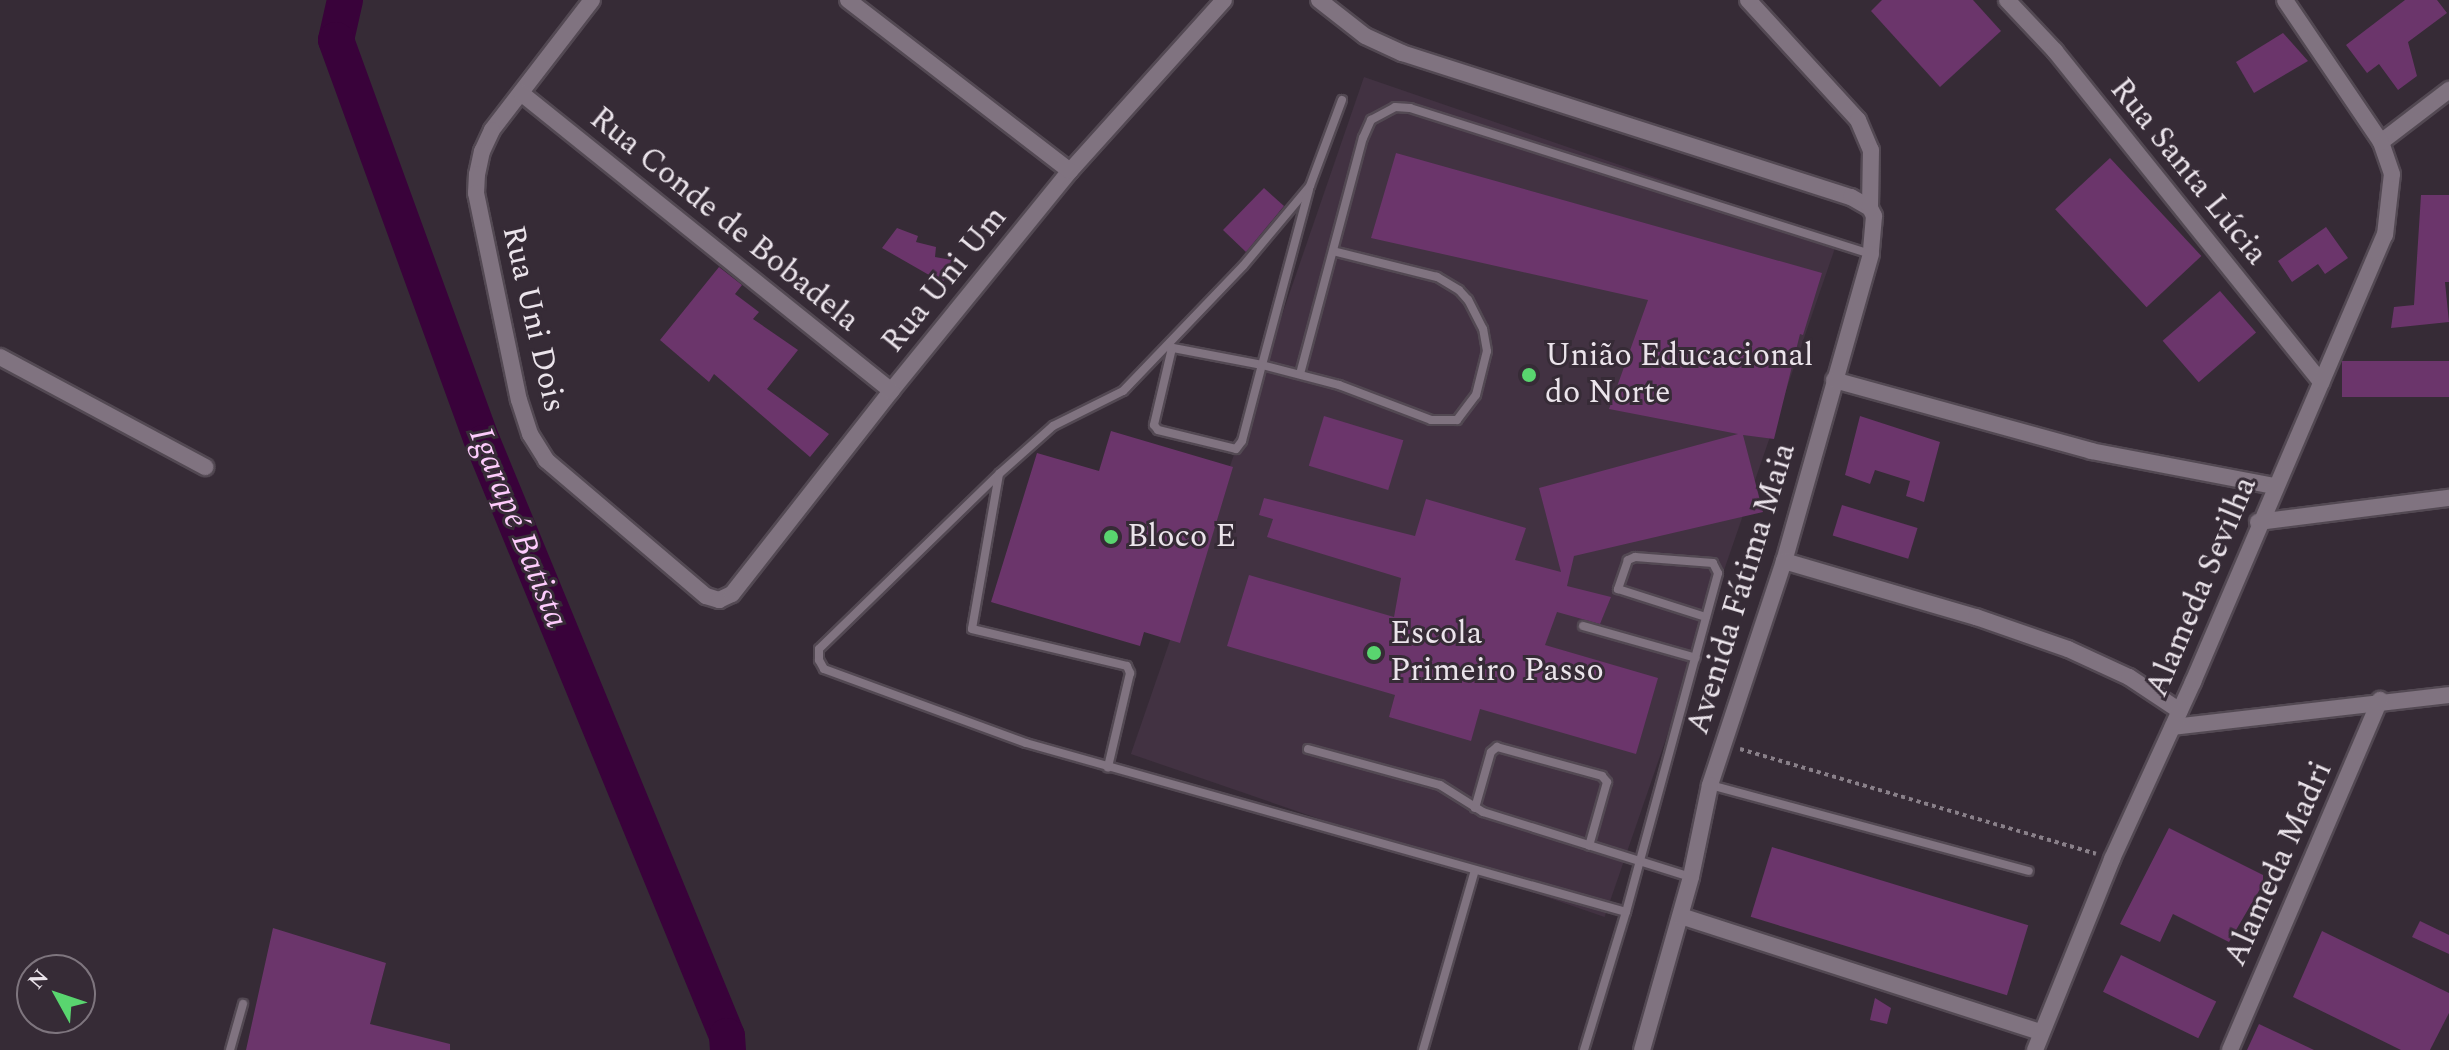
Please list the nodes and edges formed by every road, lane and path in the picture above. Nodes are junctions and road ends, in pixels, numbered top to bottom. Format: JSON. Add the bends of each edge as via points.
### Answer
{"nodes":[{"id":1,"x":592,"y":0,"type":"edge"},
{"id":2,"x":848,"y":0,"type":"edge"},
{"id":3,"x":1224,"y":0,"type":"edge"},
{"id":4,"x":1319,"y":0,"type":"edge"},
{"id":5,"x":1748,"y":0,"type":"edge"},
{"id":6,"x":2007,"y":0,"type":"edge"},
{"id":7,"x":2285,"y":0,"type":"edge"},
{"id":8,"x":2449,"y":90,"type":"edge"},
{"id":9,"x":521,"y":93,"type":"junction"},
{"id":10,"x":1342,"y":100,"type":"dead end"},
{"id":11,"x":2381,"y":142,"type":"junction"},
{"id":12,"x":1070,"y":171,"type":"junction"},
{"id":13,"x":1310,"y":186,"type":"junction"},
{"id":14,"x":1870,"y":208,"type":"junction"},
{"id":15,"x":1333,"y":251,"type":"junction"},
{"id":16,"x":1871,"y":254,"type":"junction"},
{"id":17,"x":1168,"y":347,"type":"junction"},
{"id":18,"x":0,"y":357,"type":"edge"},
{"id":19,"x":1262,"y":365,"type":"junction"},
{"id":20,"x":1300,"y":374,"type":"junction"},
{"id":21,"x":1834,"y":380,"type":"junction"},
{"id":22,"x":2321,"y":382,"type":"junction"},
{"id":23,"x":891,"y":391,"type":"junction"},
{"id":24,"x":205,"y":467,"type":"dead end"},
{"id":25,"x":1000,"y":473,"type":"junction"},
{"id":26,"x":2275,"y":486,"type":"junction"},
{"id":27,"x":2449,"y":498,"type":"edge"},
{"id":28,"x":2258,"y":522,"type":"junction"},
{"id":29,"x":1784,"y":561,"type":"junction"},
{"id":30,"x":719,"y":600,"type":"joint"},
{"id":31,"x":1706,"y":617,"type":"junction"},
{"id":32,"x":1583,"y":626,"type":"dead end"},
{"id":33,"x":1696,"y":658,"type":"junction"},
{"id":34,"x":2449,"y":695,"type":"edge"},
{"id":35,"x":2380,"y":700,"type":"junction"},
{"id":36,"x":2176,"y":719,"type":"junction"},
{"id":37,"x":1722,"y":744,"type":"junction"},
{"id":38,"x":1308,"y":749,"type":"dead end"},
{"id":39,"x":1108,"y":767,"type":"junction"},
{"id":40,"x":1710,"y":785,"type":"junction"},
{"id":41,"x":1475,"y":808,"type":"junction"},
{"id":42,"x":1589,"y":846,"type":"junction"},
{"id":43,"x":2112,"y":859,"type":"junction"},
{"id":44,"x":1640,"y":861,"type":"junction"},
{"id":45,"x":1475,"y":870,"type":"junction"},
{"id":46,"x":2029,"y":871,"type":"dead end"},
{"id":47,"x":1691,"y":877,"type":"junction"},
{"id":48,"x":1626,"y":912,"type":"junction"},
{"id":49,"x":1681,"y":916,"type":"junction"},
{"id":50,"x":243,"y":1004,"type":"dead end"},
{"id":51,"x":2040,"y":1032,"type":"junction"},
{"id":52,"x":230,"y":1050,"type":"edge"},
{"id":53,"x":1423,"y":1050,"type":"edge"},
{"id":54,"x":1584,"y":1050,"type":"edge"},
{"id":55,"x":1642,"y":1050,"type":"edge"},
{"id":56,"x":2035,"y":1050,"type":"edge"},
{"id":57,"x":2230,"y":1050,"type":"edge"}],
"edges":[{"from":1,"to":9,"type":"street","name":"Rua Uni Dois"},
{"from":2,"to":12,"type":"street"},
{"from":3,"to":12,"type":"street","name":"Rua Uni Um"},
{"from":4,"to":14,"type":"street","via":[[1365,36],[1402,53],[1851,197]]},
{"from":5,"to":14,"type":"street","name":"Avenida Fátima Maia","via":[[1858,120],[1871,150]]},
{"from":6,"to":22,"type":"street","name":"Rua Santa Lúcia","via":[[2055,51]]},
{"from":7,"to":11,"type":"street","name":"Alameda Sevilha"},
{"from":8,"to":11,"type":"street"},
{"from":9,"to":23,"type":"street","name":"Rua Conde de Bobadela"},
{"from":9,"to":30,"type":"street","name":"Rua Uni Dois","via":[[482,151],[476,193],[530,434],[546,460],[706,596]]},
{"from":10,"to":13,"type":"lane"},
{"from":11,"to":22,"type":"street","name":"Alameda Sevilha","via":[[2392,174],[2385,235]]},
{"from":12,"to":23,"type":"street","name":"Rua Uni Um"},
{"from":13,"to":17,"type":"lane"},
{"from":13,"to":19,"type":"lane"},
{"from":14,"to":16,"type":"street","name":"Avenida Fátima Maia"},
{"from":15,"to":16,"type":"lane","via":[[1371,120],[1395,107]]},
{"from":15,"to":20,"type":"lane"},
{"from":15,"to":20,"type":"lane","via":[[1447,282],[1468,300],[1483,329],[1486,362],[1469,409],[1457,420],[1443,422]]},
{"from":16,"to":21,"type":"street","name":"Avenida Fátima Maia"},
{"from":17,"to":19,"type":"lane"},
{"from":17,"to":19,"type":"lane","via":[[1155,428],[1236,449]]},
{"from":17,"to":25,"type":"lane","via":[[1123,391],[1053,426]]},
{"from":18,"to":24,"type":"street"},
{"from":19,"to":20,"type":"lane"},
{"from":21,"to":26,"type":"street","via":[[2091,451]]},
{"from":21,"to":29,"type":"street","name":"Avenida Fátima Maia"},
{"from":22,"to":26,"type":"street","name":"Alameda Sevilha"},
{"from":23,"to":30,"type":"street","name":"Rua Uni Um","via":[[732,594]]},
{"from":25,"to":39,"type":"lane","via":[[972,629],[1127,666],[1130,673]]},
{"from":25,"to":39,"type":"lane","via":[[819,649],[819,660],[824,669],[1026,743]]},
{"from":26,"to":28,"type":"street","name":"Alameda Sevilha"},
{"from":27,"to":28,"type":"street"},
{"from":28,"to":36,"type":"street","name":"Alameda Sevilha"},
{"from":29,"to":36,"type":"street","via":[[2068,649],[2129,677]]},
{"from":29,"to":37,"type":"street","name":"Avenida Fátima Maia"},
{"from":31,"to":31,"type":"lane","via":[[1718,573],[1713,563],[1628,560],[1618,589]]},
{"from":31,"to":33,"type":"lane"},
{"from":32,"to":33,"type":"lane"},
{"from":33,"to":44,"type":"lane"},
{"from":34,"to":35,"type":"street"},
{"from":35,"to":36,"type":"street"},
{"from":35,"to":57,"type":"street","name":"Alameda Madri"},
{"from":36,"to":43,"type":"street","name":"Alameda Sevilha"},
{"from":37,"to":40,"type":"street","name":"Avenida Fátima Maia"},
{"from":37,"to":43,"type":"path"},
{"from":38,"to":41,"type":"lane","via":[[1440,785]]},
{"from":39,"to":45,"type":"lane"},
{"from":40,"to":46,"type":"lane"},
{"from":40,"to":47,"type":"street","name":"Avenida Fátima Maia"},
{"from":41,"to":42,"type":"lane"},
{"from":41,"to":42,"type":"lane","via":[[1497,747],[1602,776],[1607,782]]},
{"from":42,"to":44,"type":"lane"},
{"from":43,"to":51,"type":"street","name":"Alameda Sevilha"},
{"from":44,"to":47,"type":"lane"},
{"from":44,"to":48,"type":"lane"},
{"from":45,"to":48,"type":"lane"},
{"from":45,"to":53,"type":"lane"},
{"from":47,"to":49,"type":"street","name":"Avenida Fátima Maia"},
{"from":48,"to":54,"type":"lane"},
{"from":49,"to":51,"type":"street"},
{"from":49,"to":55,"type":"street","name":"Avenida Fátima Maia"},
{"from":50,"to":52,"type":"lane"},
{"from":51,"to":56,"type":"street","name":"Alameda Sevilha"}]}
